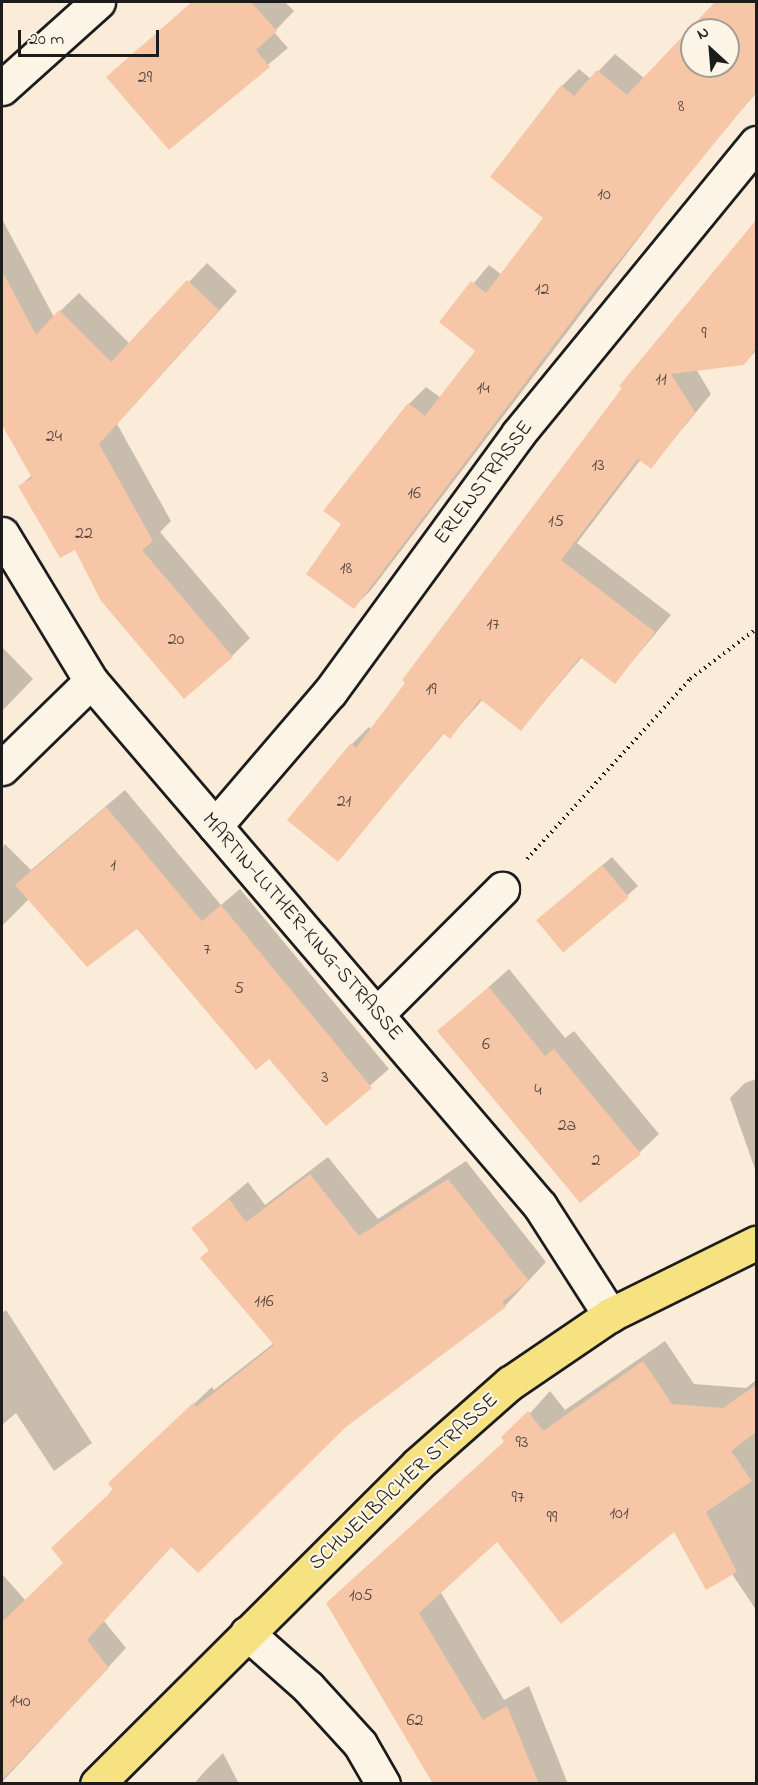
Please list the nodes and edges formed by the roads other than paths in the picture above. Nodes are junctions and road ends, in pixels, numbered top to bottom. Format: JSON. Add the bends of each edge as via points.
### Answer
{"nodes":[{"id":1,"x":98,"y":2,"type":"edge"},
{"id":2,"x":2,"y":88,"type":"edge"},
{"id":3,"x":756,"y":143,"type":"edge"},
{"id":4,"x":2,"y":534,"type":"edge"},
{"id":5,"x":91,"y":681,"type":"junction"},
{"id":6,"x":2,"y":768,"type":"edge"},
{"id":7,"x":215,"y":826,"type":"junction"},
{"id":8,"x":502,"y":888,"type":"road end"},
{"id":9,"x":376,"y":1014,"type":"junction"},
{"id":10,"x":756,"y":1243,"type":"edge"},
{"id":11,"x":610,"y":1315,"type":"junction"},
{"id":12,"x":247,"y":1633,"type":"junction"},
{"id":13,"x":97,"y":1784,"type":"edge"},
{"id":14,"x":383,"y":1784,"type":"edge"}],
"edges":[{"from":1,"to":2,"type":"street"},
{"from":3,"to":7,"type":"street","name":"ERLENSTRASSE","via":[[518,434],[330,692]]},
{"from":4,"to":5,"type":"street","name":"MARTIN-LUTHER-KING-STRASSE"},
{"from":5,"to":6,"type":"street"},
{"from":5,"to":7,"type":"street","name":"MARTIN-LUTHER-KING-STRASSE"},
{"from":7,"to":9,"type":"street","name":"MARTIN-LUTHER-KING-STRASSE"},
{"from":8,"to":9,"type":"street"},
{"from":9,"to":11,"type":"street","name":"MARTIN-LUTHER-KING-STRASSE","via":[[540,1206]]},
{"from":10,"to":11,"type":"main road","name":"SCHWEILBACHER STRASSE"},
{"from":11,"to":12,"type":"main road","name":"SCHWEILBACHER STRASSE","via":[[510,1383],[418,1464]]},
{"from":12,"to":13,"type":"main road","name":"SCHWEILBACHER STRASSE"},
{"from":12,"to":14,"type":"street","via":[[308,1687],[352,1736]]}]}
